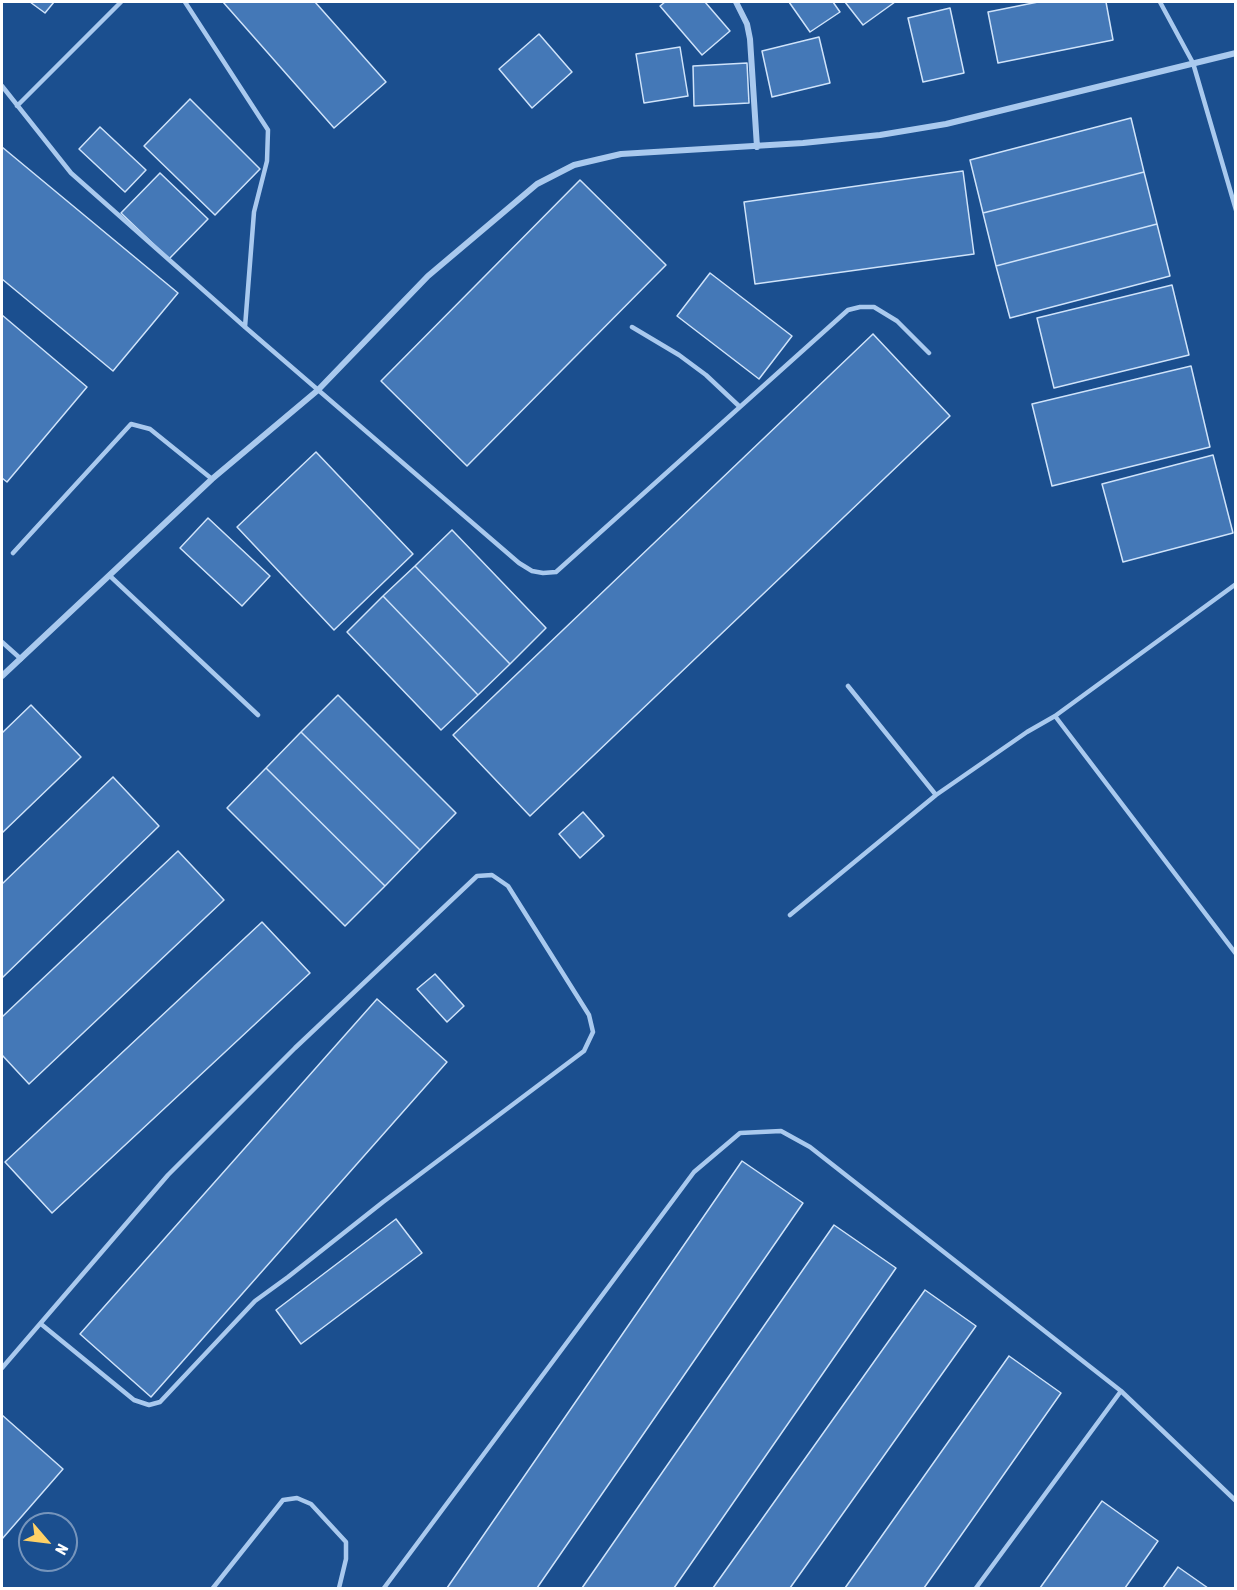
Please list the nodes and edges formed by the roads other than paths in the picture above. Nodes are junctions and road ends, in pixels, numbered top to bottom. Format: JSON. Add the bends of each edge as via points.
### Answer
{"nodes":[{"id":1,"x":121,"y":2,"type":"edge"},
{"id":2,"x":185,"y":2,"type":"edge"},
{"id":3,"x":736,"y":2,"type":"edge"},
{"id":4,"x":1160,"y":2,"type":"edge"},
{"id":5,"x":1236,"y":53,"type":"edge"},
{"id":6,"x":1193,"y":63,"type":"junction"},
{"id":7,"x":2,"y":86,"type":"edge"},
{"id":8,"x":16,"y":106,"type":"junction"},
{"id":9,"x":756,"y":147,"type":"junction"},
{"id":10,"x":1236,"y":210,"type":"edge"},
{"id":11,"x":245,"y":327,"type":"junction"},
{"id":12,"x":632,"y":327,"type":"dead end"},
{"id":13,"x":929,"y":353,"type":"dead end"},
{"id":14,"x":318,"y":390,"type":"junction"},
{"id":15,"x":740,"y":407,"type":"junction"},
{"id":16,"x":212,"y":479,"type":"junction"},
{"id":17,"x":13,"y":553,"type":"dead end"},
{"id":18,"x":110,"y":576,"type":"junction"},
{"id":19,"x":1236,"y":584,"type":"edge"},
{"id":20,"x":2,"y":642,"type":"edge"},
{"id":21,"x":21,"y":659,"type":"junction"},
{"id":22,"x":2,"y":676,"type":"edge"},
{"id":23,"x":848,"y":686,"type":"dead end"},
{"id":24,"x":258,"y":715,"type":"dead end"},
{"id":25,"x":1055,"y":716,"type":"junction"},
{"id":26,"x":936,"y":795,"type":"junction"},
{"id":27,"x":790,"y":915,"type":"dead end"},
{"id":28,"x":1236,"y":954,"type":"edge"},
{"id":29,"x":41,"y":1324,"type":"junction"},
{"id":30,"x":2,"y":1368,"type":"edge"},
{"id":31,"x":1121,"y":1391,"type":"junction"},
{"id":32,"x":1236,"y":1501,"type":"edge"},
{"id":33,"x":213,"y":1588,"type":"edge"},
{"id":34,"x":339,"y":1588,"type":"edge"},
{"id":35,"x":384,"y":1588,"type":"edge"},
{"id":36,"x":976,"y":1588,"type":"edge"}],
"edges":[{"from":1,"to":8,"type":"lane"},
{"from":2,"to":11,"type":"lane","via":[[267,130],[267,161],[254,212]]},
{"from":3,"to":9,"type":"street","via":[[750,39]]},
{"from":4,"to":6,"type":"lane"},
{"from":5,"to":6,"type":"street"},
{"from":6,"to":9,"type":"street","via":[[946,124]]},
{"from":6,"to":10,"type":"lane"},
{"from":7,"to":8,"type":"lane"},
{"from":8,"to":11,"type":"lane","via":[[71,174]]},
{"from":9,"to":14,"type":"street","via":[[621,154],[574,165],[537,184],[428,276]]},
{"from":11,"to":14,"type":"lane"},
{"from":12,"to":15,"type":"lane","via":[[706,375]]},
{"from":13,"to":15,"type":"lane","via":[[897,321],[873,308],[848,310]]},
{"from":14,"to":15,"type":"lane","via":[[519,563],[543,573],[556,572]]},
{"from":14,"to":16,"type":"street"},
{"from":16,"to":17,"type":"lane","via":[[150,429],[131,424]]},
{"from":16,"to":18,"type":"street"},
{"from":18,"to":21,"type":"street"},
{"from":18,"to":24,"type":"lane"},
{"from":19,"to":25,"type":"lane"},
{"from":20,"to":21,"type":"lane"},
{"from":21,"to":22,"type":"street"},
{"from":23,"to":26,"type":"lane"},
{"from":25,"to":26,"type":"lane"},
{"from":25,"to":28,"type":"lane"},
{"from":26,"to":27,"type":"lane"},
{"from":29,"to":29,"type":"lane","via":[[134,1400],[149,1406],[160,1402],[255,1301],[584,1051],[593,1032],[588,1015],[508,886],[492,875],[477,876],[467,884],[168,1175]]},
{"from":29,"to":30,"type":"lane"},
{"from":31,"to":32,"type":"lane"},
{"from":31,"to":35,"type":"lane","via":[[810,1147],[781,1131],[740,1133],[694,1172]]},
{"from":31,"to":36,"type":"lane"},
{"from":33,"to":34,"type":"lane","via":[[283,1500],[297,1498],[311,1504],[346,1542]]}]}
